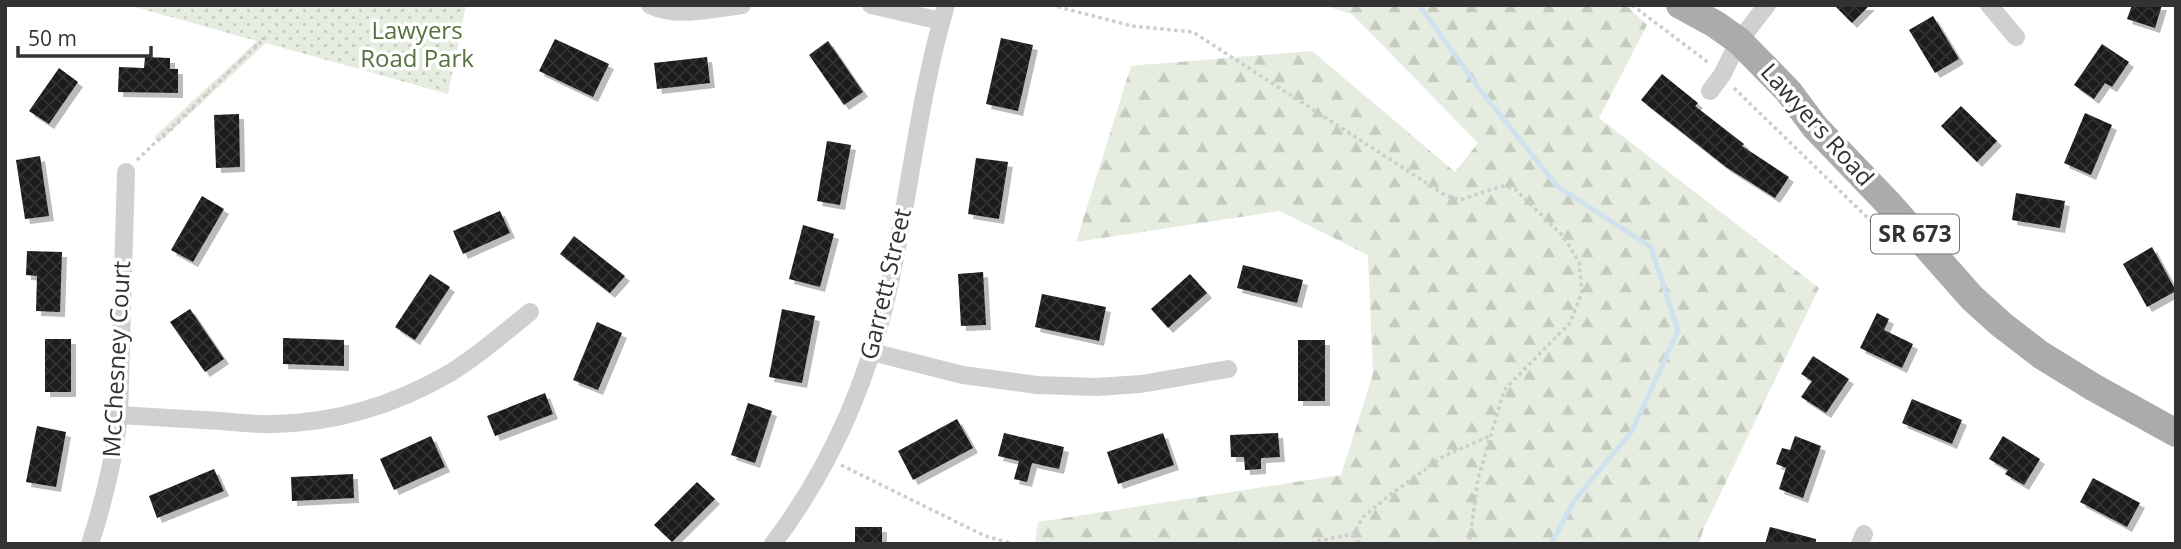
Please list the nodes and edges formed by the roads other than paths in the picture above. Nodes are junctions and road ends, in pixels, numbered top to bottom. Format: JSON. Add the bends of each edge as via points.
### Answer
{"nodes":[{"id":1,"x":650,"y":5,"type":"edge"},
{"id":2,"x":742,"y":5,"type":"edge"},
{"id":3,"x":872,"y":5,"type":"edge"},
{"id":4,"x":1680,"y":5,"type":"edge"},
{"id":5,"x":1767,"y":5,"type":"edge"},
{"id":6,"x":1989,"y":5,"type":"edge"},
{"id":7,"x":943,"y":13,"type":"edge"},
{"id":8,"x":2016,"y":37,"type":"dead end"},
{"id":9,"x":1739,"y":41,"type":"junction"},
{"id":10,"x":1710,"y":91,"type":"dead end"},
{"id":11,"x":126,"y":172,"type":"road end"},
{"id":12,"x":530,"y":312,"type":"dead end"},
{"id":13,"x":872,"y":352,"type":"junction"},
{"id":14,"x":1228,"y":369,"type":"dead end"},
{"id":15,"x":119,"y":415,"type":"junction"},
{"id":16,"x":2176,"y":433,"type":"edge"},
{"id":17,"x":90,"y":544,"type":"edge"},
{"id":18,"x":774,"y":544,"type":"edge"}],
"edges":[{"from":1,"to":2,"type":"street","via":[[692,12]]},
{"from":3,"to":7,"type":"street"},
{"from":4,"to":9,"type":"main road","name":"Lawyers Road","number":"SR 673"},
{"from":5,"to":9,"type":"street"},
{"from":6,"to":8,"type":"street"},
{"from":7,"to":13,"type":"street","name":"Garrett Street"},
{"from":9,"to":10,"type":"street"},
{"from":9,"to":16,"type":"main road","name":"Lawyers Road","number":"SR 673","via":[[1972,298],[2002,325],[2041,355]]},
{"from":11,"to":15,"type":"street","name":"McChesney Court"},
{"from":12,"to":15,"type":"street","via":[[452,372],[418,391],[345,416],[270,425]]},
{"from":13,"to":14,"type":"street","via":[[963,375],[1037,385],[1141,384]]},
{"from":13,"to":18,"type":"street","name":"Garrett Street","via":[[828,458]]},
{"from":15,"to":17,"type":"street","name":"McChesney Court","via":[[105,498]]}]}
